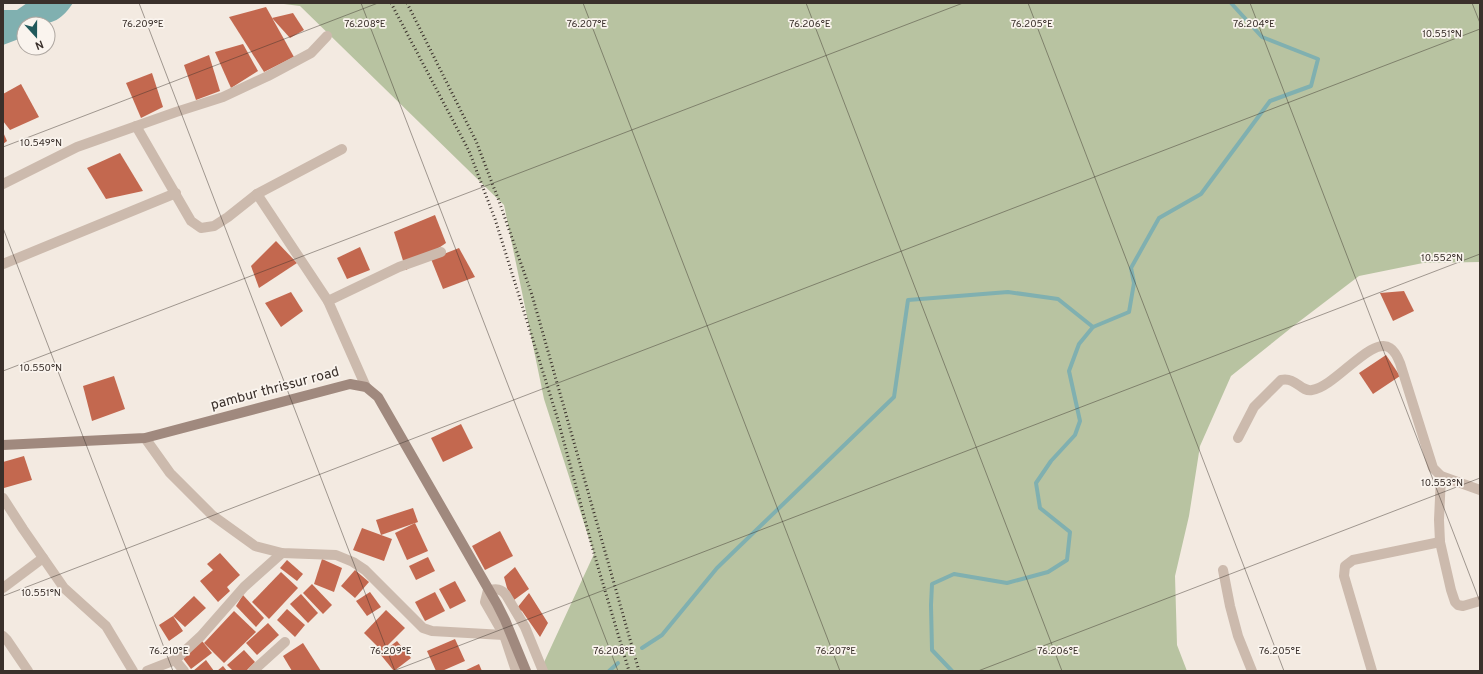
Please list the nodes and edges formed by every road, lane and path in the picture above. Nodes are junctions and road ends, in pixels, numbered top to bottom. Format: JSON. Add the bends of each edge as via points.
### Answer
{"nodes":[{"id":1,"x":327,"y":36,"type":"dead end"},
{"id":2,"x":136,"y":126,"type":"junction"},
{"id":3,"x":342,"y":149,"type":"dead end"},
{"id":4,"x":3,"y":184,"type":"edge"},
{"id":5,"x":176,"y":193,"type":"junction"},
{"id":6,"x":257,"y":194,"type":"junction"},
{"id":7,"x":441,"y":252,"type":"dead end"},
{"id":8,"x":3,"y":264,"type":"edge"},
{"id":9,"x":328,"y":301,"type":"junction"},
{"id":10,"x":366,"y":387,"type":"junction"},
{"id":11,"x":145,"y":438,"type":"junction"},
{"id":12,"x":1238,"y":438,"type":"dead end"},
{"id":13,"x":3,"y":445,"type":"edge"},
{"id":14,"x":1441,"y":476,"type":"junction"},
{"id":15,"x":1480,"y":490,"type":"edge"},
{"id":16,"x":3,"y":498,"type":"edge"},
{"id":17,"x":1440,"y":542,"type":"junction"},
{"id":18,"x":282,"y":553,"type":"junction"},
{"id":19,"x":43,"y":558,"type":"junction"},
{"id":20,"x":1223,"y":570,"type":"dead end"},
{"id":21,"x":3,"y":588,"type":"edge"},
{"id":22,"x":488,"y":590,"type":"junction"},
{"id":23,"x":1480,"y":601,"type":"edge"},
{"id":24,"x":504,"y":635,"type":"junction"},
{"id":25,"x":3,"y":636,"type":"edge"},
{"id":26,"x":285,"y":642,"type":"dead end"},
{"id":27,"x":175,"y":660,"type":"junction"},
{"id":28,"x":28,"y":671,"type":"edge"},
{"id":29,"x":133,"y":671,"type":"edge"},
{"id":30,"x":147,"y":671,"type":"edge"},
{"id":31,"x":184,"y":671,"type":"edge"},
{"id":32,"x":253,"y":671,"type":"edge"},
{"id":33,"x":516,"y":671,"type":"edge"},
{"id":34,"x":526,"y":671,"type":"edge"},
{"id":35,"x":543,"y":671,"type":"edge"},
{"id":36,"x":1252,"y":671,"type":"edge"},
{"id":37,"x":1372,"y":671,"type":"edge"}],
"edges":[{"from":1,"to":2,"type":"street","via":[[311,53],[268,76],[223,97]]},
{"from":2,"to":4,"type":"street","via":[[77,147]]},
{"from":2,"to":5,"type":"street"},
{"from":3,"to":6,"type":"street"},
{"from":5,"to":6,"type":"street","via":[[191,221],[201,228],[214,226]]},
{"from":5,"to":8,"type":"street"},
{"from":6,"to":9,"type":"street"},
{"from":7,"to":9,"type":"street","via":[[399,267]]},
{"from":9,"to":10,"type":"street"},
{"from":10,"to":11,"type":"main road","name":"pambur thrissur road","via":[[350,384]]},
{"from":10,"to":22,"type":"main road","via":[[378,397]]},
{"from":11,"to":13,"type":"main road","name":"pambur thrissur road"},
{"from":11,"to":18,"type":"street","via":[[170,473],[212,515],[255,546]]},
{"from":12,"to":14,"type":"street","via":[[1254,407],[1282,380],[1288,379],[1307,390],[1313,390],[1325,386],[1336,378],[1368,350],[1386,346],[1392,348],[1400,363],[1433,468]]},
{"from":14,"to":15,"type":"street"},
{"from":14,"to":17,"type":"street"},
{"from":16,"to":19,"type":"street"},
{"from":17,"to":23,"type":"street","via":[[1455,602],[1463,606]]},
{"from":17,"to":37,"type":"street","via":[[1353,560],[1345,566],[1344,576]]},
{"from":18,"to":24,"type":"street","via":[[336,555],[353,562],[365,570],[423,628]]},
{"from":18,"to":27,"type":"street","via":[[244,587],[201,636]]},
{"from":19,"to":21,"type":"street"},
{"from":19,"to":29,"type":"street","via":[[64,588],[106,626]]},
{"from":20,"to":36,"type":"street","via":[[1238,636]]},
{"from":22,"to":24,"type":"street","via":[[485,602]]},
{"from":22,"to":34,"type":"main road","via":[[505,620]]},
{"from":22,"to":35,"type":"street","via":[[498,588],[504,591],[525,627]]},
{"from":24,"to":33,"type":"street"},
{"from":25,"to":28,"type":"street"},
{"from":26,"to":32,"type":"street"},
{"from":27,"to":30,"type":"street"},
{"from":27,"to":31,"type":"street"}]}
